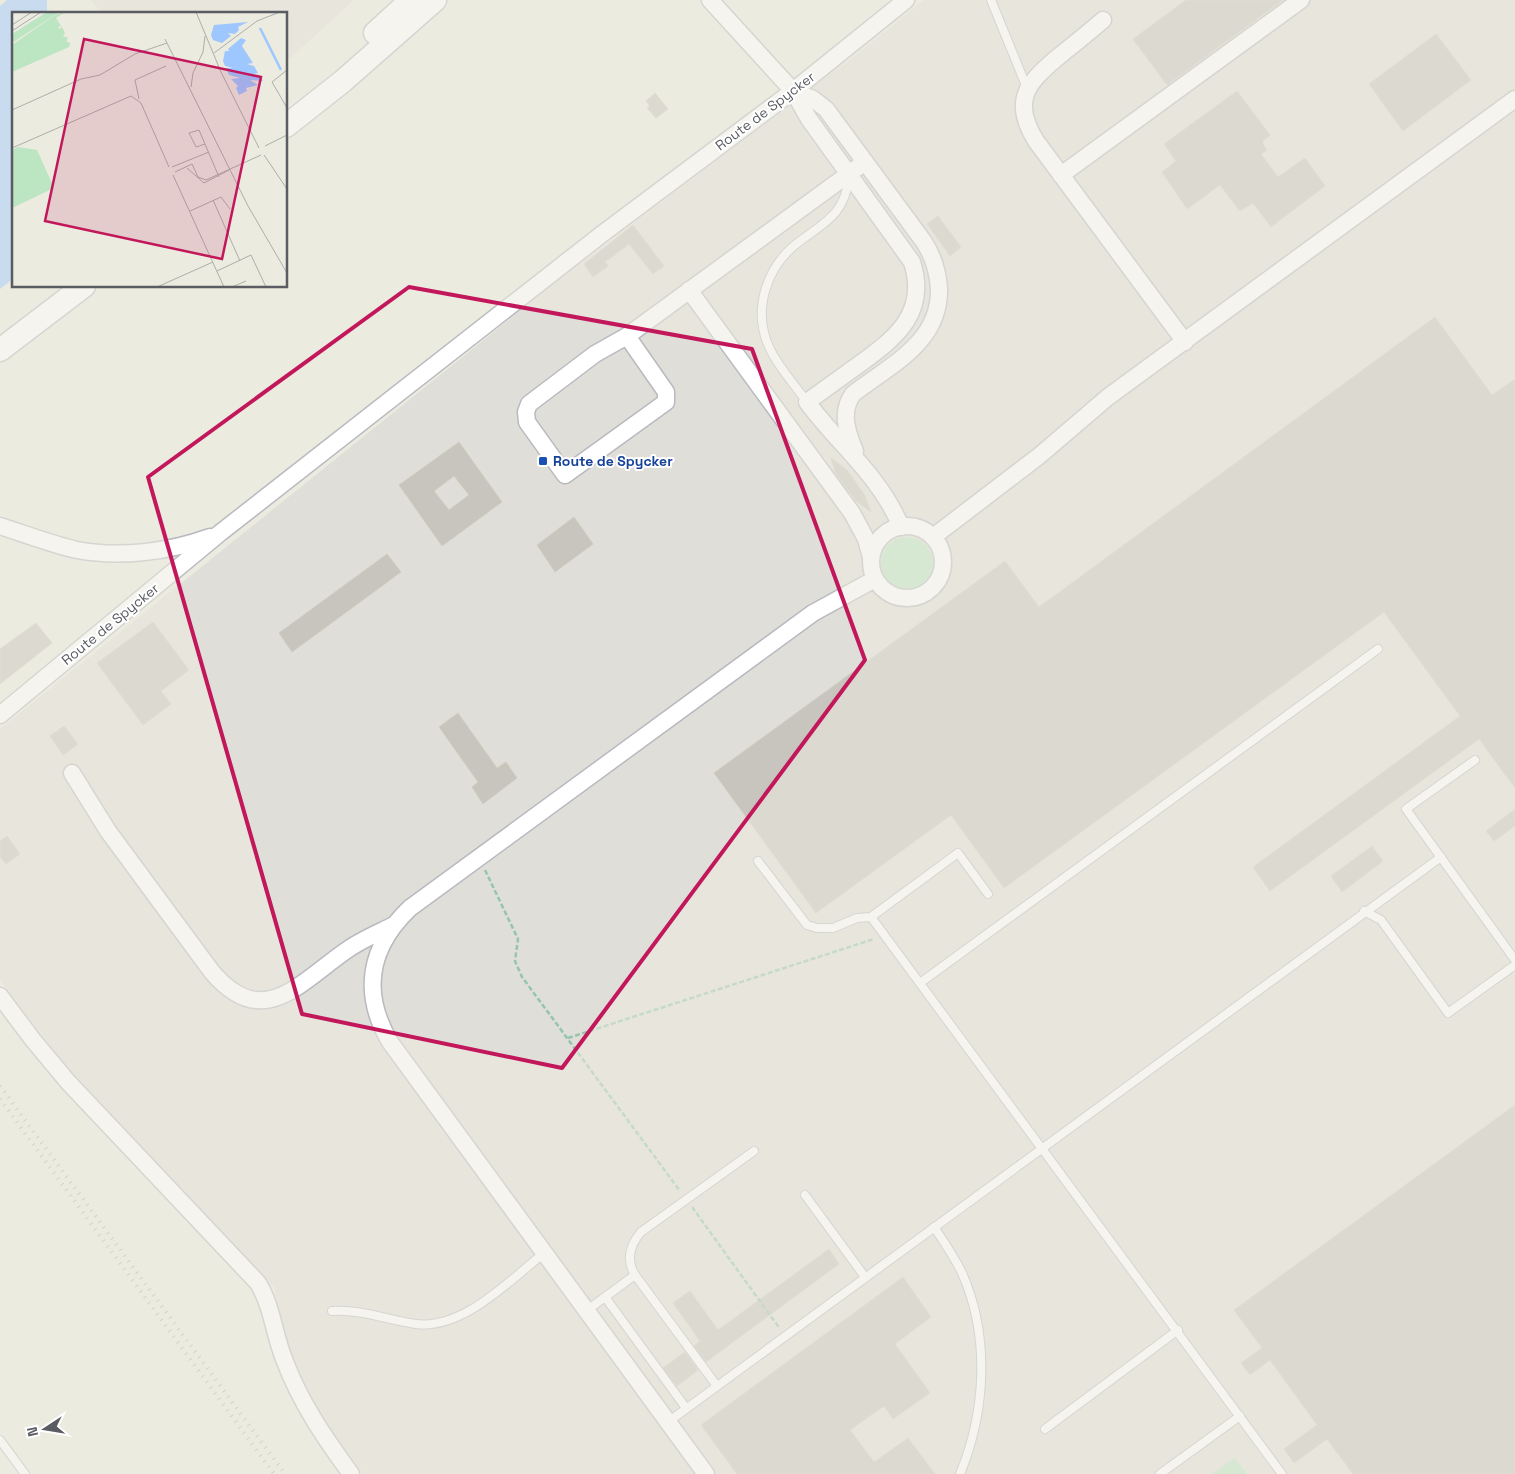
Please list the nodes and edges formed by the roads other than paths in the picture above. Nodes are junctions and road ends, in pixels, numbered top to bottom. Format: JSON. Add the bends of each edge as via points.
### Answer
{"nodes":[{"id":1,"x":411,"y":0,"type":"edge"},
{"id":2,"x":435,"y":0,"type":"edge"},
{"id":3,"x":710,"y":0,"type":"edge"},
{"id":4,"x":906,"y":0,"type":"edge"},
{"id":5,"x":990,"y":0,"type":"edge"},
{"id":6,"x":1301,"y":0,"type":"edge"},
{"id":7,"x":1103,"y":20,"type":"dead end"},
{"id":8,"x":1027,"y":88,"type":"junction"},
{"id":9,"x":793,"y":91,"type":"junction"},
{"id":10,"x":1515,"y":99,"type":"edge"},
{"id":11,"x":288,"y":115,"type":"edge"},
{"id":12,"x":288,"y":124,"type":"edge"},
{"id":13,"x":865,"y":162,"type":"junction"},
{"id":14,"x":849,"y":173,"type":"junction"},
{"id":15,"x":1061,"y":175,"type":"junction"},
{"id":16,"x":81,"y":288,"type":"edge"},
{"id":17,"x":689,"y":290,"type":"junction"},
{"id":18,"x":627,"y":336,"type":"junction"},
{"id":19,"x":1184,"y":342,"type":"junction"},
{"id":20,"x":0,"y":350,"type":"edge"},
{"id":21,"x":807,"y":402,"type":"junction"},
{"id":22,"x":859,"y":460,"type":"junction"},
{"id":23,"x":852,"y":514,"type":"junction"},
{"id":24,"x":0,"y":526,"type":"edge"},
{"id":25,"x":896,"y":528,"type":"junction"},
{"id":26,"x":220,"y":533,"type":"junction"},
{"id":27,"x":933,"y":537,"type":"junction"},
{"id":28,"x":871,"y":558,"type":"junction"},
{"id":29,"x":875,"y":579,"type":"junction"},
{"id":30,"x":1378,"y":650,"type":"dead end"},
{"id":31,"x":0,"y":715,"type":"edge"},
{"id":32,"x":1475,"y":760,"type":"dead end"},
{"id":33,"x":72,"y":773,"type":"dead end"},
{"id":34,"x":1441,"y":856,"type":"junction"},
{"id":35,"x":758,"y":861,"type":"dead end"},
{"id":36,"x":988,"y":894,"type":"dead end"},
{"id":37,"x":1364,"y":911,"type":"junction"},
{"id":38,"x":871,"y":917,"type":"junction"},
{"id":39,"x":394,"y":925,"type":"junction"},
{"id":40,"x":1515,"y":960,"type":"edge"},
{"id":41,"x":1515,"y":965,"type":"edge"},
{"id":42,"x":920,"y":983,"type":"junction"},
{"id":43,"x":0,"y":996,"type":"edge"},
{"id":44,"x":1042,"y":1148,"type":"junction"},
{"id":45,"x":754,"y":1151,"type":"dead end"},
{"id":46,"x":805,"y":1195,"type":"dead end"},
{"id":47,"x":934,"y":1227,"type":"junction"},
{"id":48,"x":544,"y":1253,"type":"junction"},
{"id":49,"x":636,"y":1275,"type":"junction"},
{"id":50,"x":865,"y":1277,"type":"junction"},
{"id":51,"x":605,"y":1297,"type":"junction"},
{"id":52,"x":332,"y":1311,"type":"dead end"},
{"id":53,"x":586,"y":1311,"type":"junction"},
{"id":54,"x":1178,"y":1330,"type":"junction"},
{"id":55,"x":717,"y":1386,"type":"junction"},
{"id":56,"x":686,"y":1408,"type":"junction"},
{"id":57,"x":1240,"y":1416,"type":"junction"},
{"id":58,"x":668,"y":1422,"type":"junction"},
{"id":59,"x":1045,"y":1429,"type":"dead end"},
{"id":60,"x":0,"y":1440,"type":"edge"},
{"id":61,"x":25,"y":1474,"type":"edge"},
{"id":62,"x":351,"y":1474,"type":"edge"},
{"id":63,"x":706,"y":1474,"type":"edge"},
{"id":64,"x":960,"y":1474,"type":"edge"},
{"id":65,"x":1160,"y":1474,"type":"edge"},
{"id":66,"x":1282,"y":1474,"type":"edge"}],
"edges":[{"from":1,"to":11,"type":"main road"},
{"from":2,"to":12,"type":"main road"},
{"from":3,"to":9,"type":"street"},
{"from":4,"to":9,"type":"street","name":"Route de Spycker"},
{"from":5,"to":8,"type":"lane"},
{"from":6,"to":15,"type":"street"},
{"from":7,"to":8,"type":"street","via":[[1038,74]]},
{"from":8,"to":15,"type":"street","via":[[1024,106],[1029,129]]},
{"from":9,"to":13,"type":"street","via":[[822,105]]},
{"from":9,"to":14,"type":"street","via":[[809,119]]},
{"from":9,"to":26,"type":"street","name":"Route de Spycker","via":[[602,234]]},
{"from":10,"to":19,"type":"street"},
{"from":13,"to":14,"type":"street"},
{"from":13,"to":22,"type":"street","via":[[928,247],[936,268],[939,291],[934,319],[918,344],[853,394],[847,403],[847,430]]},
{"from":14,"to":17,"type":"street"},
{"from":14,"to":21,"type":"lane","via":[[846,194],[838,212],[786,254],[769,279],[764,299],[763,330],[770,348]]},
{"from":14,"to":21,"type":"street","via":[[909,257],[915,276],[915,300],[910,318],[896,337]]},
{"from":15,"to":19,"type":"street"},
{"from":16,"to":20,"type":"main road"},
{"from":17,"to":18,"type":"street"},
{"from":17,"to":23,"type":"street"},
{"from":18,"to":18,"type":"street","via":[[594,354],[527,408],[530,427],[564,475],[666,402],[666,392]]},
{"from":19,"to":27,"type":"street","via":[[1108,397],[1039,456]]},
{"from":21,"to":22,"type":"street"},
{"from":22,"to":25,"type":"street","via":[[890,503]]},
{"from":23,"to":25,"type":"street","via":[[869,524]]},
{"from":23,"to":28,"type":"street","via":[[866,539]]},
{"from":24,"to":26,"type":"street","name":"Route de Spycker","via":[[68,548],[108,553],[170,548]]},
{"from":25,"to":27,"type":"street","via":[[916,527]]},
{"from":25,"to":28,"type":"street","via":[[876,543]]},
{"from":26,"to":31,"type":"street","name":"Route de Spycker"},
{"from":27,"to":29,"type":"street","via":[[941,550],[943,566],[938,580],[928,592],[914,598],[898,598],[884,591]]},
{"from":28,"to":29,"type":"street"},
{"from":29,"to":39,"type":"street","via":[[813,613],[410,908]]},
{"from":30,"to":42,"type":"lane"},
{"from":32,"to":34,"type":"lane","via":[[1406,809]]},
{"from":33,"to":39,"type":"street","via":[[108,831],[212,972],[238,996],[257,1001],[279,997],[353,946]]},
{"from":34,"to":37,"type":"lane"},
{"from":34,"to":40,"type":"lane"},
{"from":35,"to":38,"type":"lane","via":[[808,925],[833,928],[860,917]]},
{"from":36,"to":38,"type":"lane","via":[[958,853]]},
{"from":37,"to":41,"type":"lane","via":[[1381,920],[1448,1013]]},
{"from":37,"to":44,"type":"lane"},
{"from":38,"to":42,"type":"lane"},
{"from":39,"to":48,"type":"street","via":[[378,953],[373,976],[373,999],[383,1028]]},
{"from":42,"to":44,"type":"lane"},
{"from":43,"to":62,"type":"street","via":[[68,1082],[258,1283],[300,1397]]},
{"from":44,"to":47,"type":"lane"},
{"from":44,"to":54,"type":"lane"},
{"from":45,"to":49,"type":"lane","via":[[638,1236],[629,1261]]},
{"from":46,"to":50,"type":"lane"},
{"from":47,"to":50,"type":"lane"},
{"from":47,"to":64,"type":"lane","via":[[962,1272],[980,1338],[976,1424]]},
{"from":48,"to":52,"type":"lane","via":[[466,1313],[440,1323],[418,1324],[352,1311]]},
{"from":48,"to":53,"type":"street"},
{"from":49,"to":51,"type":"lane"},
{"from":49,"to":55,"type":"lane"},
{"from":50,"to":55,"type":"lane"},
{"from":51,"to":53,"type":"lane"},
{"from":51,"to":56,"type":"lane"},
{"from":53,"to":58,"type":"street"},
{"from":54,"to":57,"type":"lane"},
{"from":54,"to":59,"type":"lane"},
{"from":55,"to":56,"type":"lane"},
{"from":56,"to":58,"type":"lane"},
{"from":57,"to":65,"type":"lane"},
{"from":57,"to":66,"type":"lane"},
{"from":58,"to":63,"type":"street"},
{"from":60,"to":61,"type":"lane"}]}
